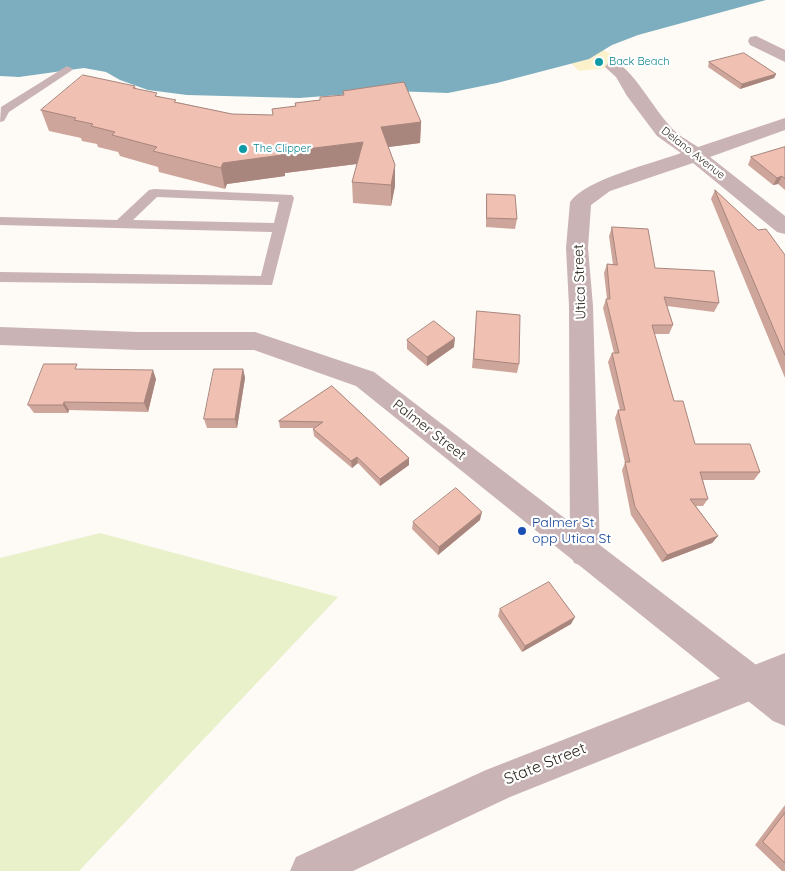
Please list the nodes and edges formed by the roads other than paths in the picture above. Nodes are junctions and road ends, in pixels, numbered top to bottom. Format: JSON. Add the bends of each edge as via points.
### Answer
{"nodes":[{"id":1,"x":756,"y":41,"type":"dead end"},
{"id":2,"x":785,"y":57,"type":"edge"},
{"id":3,"x":614,"y":66,"type":"dead end"},
{"id":4,"x":67,"y":69,"type":"dead end"},
{"id":5,"x":0,"y":118,"type":"edge"},
{"id":6,"x":785,"y":124,"type":"edge"},
{"id":7,"x":696,"y":155,"type":"junction"},
{"id":8,"x":0,"y":221,"type":"edge"},
{"id":9,"x":120,"y":224,"type":"junction"},
{"id":10,"x":280,"y":228,"type":"junction"},
{"id":11,"x":785,"y":228,"type":"edge"},
{"id":12,"x":0,"y":277,"type":"edge"},
{"id":13,"x":0,"y":336,"type":"edge"},
{"id":14,"x":585,"y":553,"type":"junction"},
{"id":15,"x":785,"y":670,"type":"edge"},
{"id":16,"x":752,"y":683,"type":"junction"},
{"id":17,"x":785,"y":709,"type":"edge"},
{"id":18,"x":310,"y":871,"type":"edge"}],
"edges":[{"from":1,"to":2,"type":"street"},
{"from":3,"to":7,"type":"street","name":"Delano Avenue","via":[[664,132]]},
{"from":4,"to":5,"type":"lane","via":[[5,110]]},
{"from":6,"to":7,"type":"street","name":"Utica Street"},
{"from":7,"to":11,"type":"street","name":"Delano Avenue"},
{"from":7,"to":14,"type":"street","name":"Utica Street","via":[[603,187],[581,202],[577,248]]},
{"from":8,"to":9,"type":"lane"},
{"from":9,"to":10,"type":"lane"},
{"from":9,"to":10,"type":"lane","via":[[154,193],[288,198]]},
{"from":10,"to":12,"type":"lane","via":[[267,281]]},
{"from":13,"to":14,"type":"street","name":"Palmer Street","via":[[255,341],[320,362],[365,379]]},
{"from":14,"to":16,"type":"street","name":"Palmer Street"},
{"from":15,"to":16,"type":"street","name":"State Street"},
{"from":16,"to":17,"type":"street","name":"Palmer Street"},
{"from":16,"to":18,"type":"street","name":"State Street","via":[[499,782]]}]}
